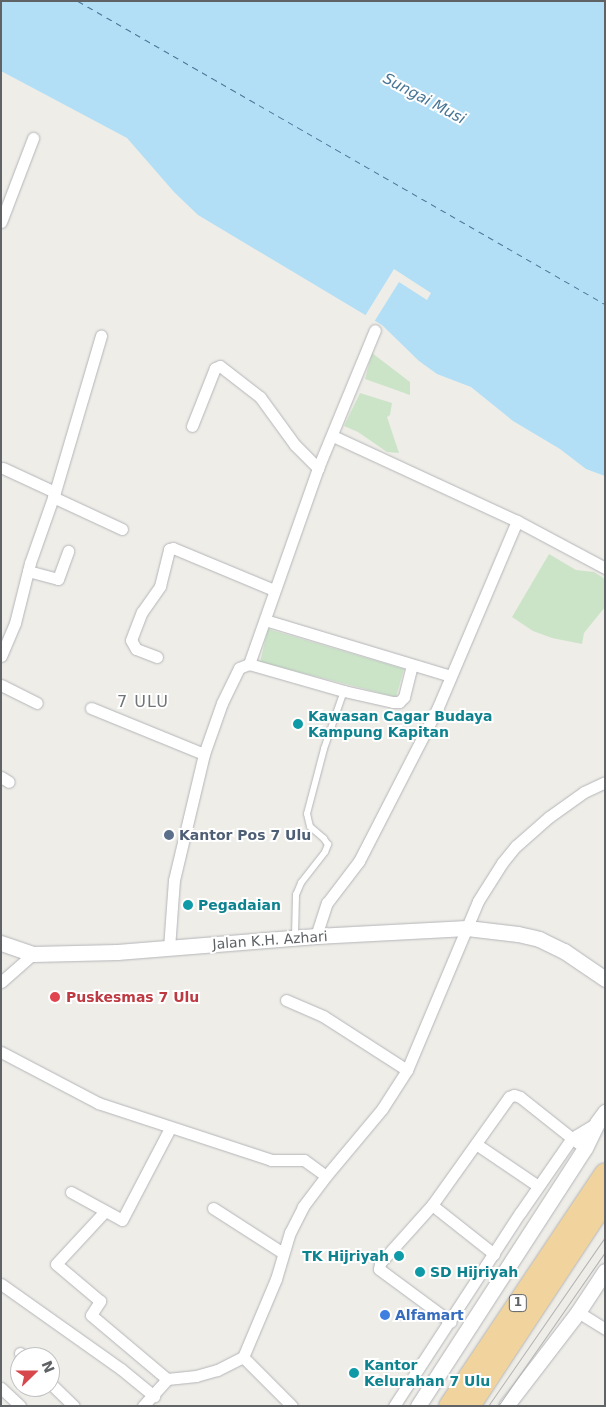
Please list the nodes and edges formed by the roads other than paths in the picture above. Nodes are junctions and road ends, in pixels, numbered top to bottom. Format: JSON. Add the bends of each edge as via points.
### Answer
{"nodes":[{"id":1,"x":33,"y":138,"type":"dead end"},
{"id":2,"x":1,"y":222,"type":"edge"},
{"id":3,"x":375,"y":330,"type":"dead end"},
{"id":4,"x":101,"y":336,"type":"dead end"},
{"id":5,"x":192,"y":426,"type":"dead end"},
{"id":6,"x":333,"y":436,"type":"dead end"},
{"id":7,"x":3,"y":468,"type":"dead end"},
{"id":8,"x":318,"y":468,"type":"junction"},
{"id":9,"x":54,"y":495,"type":"junction"},
{"id":10,"x":516,"y":521,"type":"junction"},
{"id":11,"x":122,"y":529,"type":"dead end"},
{"id":12,"x":68,"y":551,"type":"dead end"},
{"id":13,"x":605,"y":568,"type":"edge"},
{"id":14,"x":28,"y":571,"type":"junction"},
{"id":15,"x":273,"y":592,"type":"junction"},
{"id":16,"x":265,"y":620,"type":"junction"},
{"id":17,"x":1,"y":656,"type":"edge"},
{"id":18,"x":158,"y":657,"type":"dead end"},
{"id":19,"x":249,"y":664,"type":"junction"},
{"id":20,"x":412,"y":666,"type":"junction"},
{"id":21,"x":451,"y":676,"type":"junction"},
{"id":22,"x":1,"y":685,"type":"edge"},
{"id":23,"x":344,"y":691,"type":"junction"},
{"id":24,"x":37,"y":703,"type":"dead end"},
{"id":25,"x":91,"y":708,"type":"dead end"},
{"id":26,"x":204,"y":754,"type":"junction"},
{"id":27,"x":605,"y":782,"type":"edge"},
{"id":28,"x":467,"y":928,"type":"junction"},
{"id":29,"x":316,"y":936,"type":"junction"},
{"id":30,"x":294,"y":938,"type":"junction"},
{"id":31,"x":1,"y":943,"type":"edge"},
{"id":32,"x":169,"y":948,"type":"junction"},
{"id":33,"x":33,"y":954,"type":"junction"},
{"id":34,"x":605,"y":979,"type":"edge"},
{"id":35,"x":1,"y":982,"type":"edge"},
{"id":36,"x":286,"y":1000,"type":"dead end"},
{"id":37,"x":1,"y":1052,"type":"edge"},
{"id":38,"x":407,"y":1070,"type":"junction"},
{"id":39,"x":601,"y":1118,"type":"edge"},
{"id":40,"x":170,"y":1128,"type":"junction"},
{"id":41,"x":572,"y":1138,"type":"junction"},
{"id":42,"x":476,"y":1144,"type":"junction"},
{"id":43,"x":585,"y":1148,"type":"junction"},
{"id":44,"x":605,"y":1173,"type":"edge"},
{"id":45,"x":326,"y":1176,"type":"junction"},
{"id":46,"x":538,"y":1186,"type":"junction"},
{"id":47,"x":70,"y":1192,"type":"dead end"},
{"id":48,"x":597,"y":1203,"type":"edge"},
{"id":49,"x":432,"y":1206,"type":"junction"},
{"id":50,"x":213,"y":1208,"type":"dead end"},
{"id":51,"x":105,"y":1211,"type":"junction"},
{"id":52,"x":282,"y":1253,"type":"junction"},
{"id":53,"x":494,"y":1254,"type":"junction"},
{"id":54,"x":605,"y":1271,"type":"edge"},
{"id":55,"x":1,"y":1284,"type":"edge"},
{"id":56,"x":578,"y":1312,"type":"junction"},
{"id":57,"x":451,"y":1322,"type":"junction"},
{"id":58,"x":605,"y":1329,"type":"edge"},
{"id":59,"x":247,"y":1360,"type":"junction"},
{"id":60,"x":167,"y":1379,"type":"junction"},
{"id":61,"x":1,"y":1388,"type":"edge"},
{"id":62,"x":60,"y":1393,"type":"edge"},
{"id":63,"x":154,"y":1396,"type":"junction"},
{"id":64,"x":20,"y":1406,"type":"edge"},
{"id":65,"x":74,"y":1406,"type":"edge"},
{"id":66,"x":143,"y":1406,"type":"edge"},
{"id":67,"x":292,"y":1406,"type":"edge"},
{"id":68,"x":394,"y":1406,"type":"edge"},
{"id":69,"x":418,"y":1406,"type":"edge"},
{"id":70,"x":449,"y":1406,"type":"edge"},
{"id":71,"x":470,"y":1406,"type":"edge"},
{"id":72,"x":506,"y":1406,"type":"edge"}],
"edges":[{"from":1,"to":2,"type":"street"},
{"from":3,"to":8,"type":"street"},
{"from":4,"to":9,"type":"street"},
{"from":5,"to":8,"type":"street","via":[[215,368],[220,366],[260,397],[295,445]]},
{"from":6,"to":10,"type":"street"},
{"from":7,"to":9,"type":"street"},
{"from":8,"to":15,"type":"street"},
{"from":9,"to":11,"type":"street"},
{"from":9,"to":14,"type":"street"},
{"from":10,"to":13,"type":"street"},
{"from":10,"to":21,"type":"street"},
{"from":12,"to":14,"type":"street","via":[[58,579]]},
{"from":14,"to":17,"type":"street","via":[[15,623]]},
{"from":15,"to":16,"type":"street"},
{"from":15,"to":18,"type":"street","via":[[173,548],[169,550],[160,586],[142,612],[130,640],[136,649]]},
{"from":16,"to":19,"type":"street"},
{"from":16,"to":20,"type":"street"},
{"from":19,"to":23,"type":"street"},
{"from":19,"to":26,"type":"street","via":[[241,666],[234,674]]},
{"from":20,"to":21,"type":"street"},
{"from":20,"to":23,"type":"street","via":[[404,697],[399,702]]},
{"from":21,"to":29,"type":"street","via":[[430,724],[358,861],[327,903]]},
{"from":22,"to":24,"type":"street"},
{"from":23,"to":30,"type":"lane","via":[[307,814],[310,827],[328,845],[296,895]]},
{"from":25,"to":26,"type":"street"},
{"from":26,"to":32,"type":"street","via":[[174,880]]},
{"from":27,"to":28,"type":"street","via":[[584,792],[549,817],[516,846],[479,899]]},
{"from":28,"to":29,"type":"street","name":"Jalan K.H. Azhari"},
{"from":28,"to":34,"type":"street","name":"Jalan K.H. Azhari","via":[[539,940]]},
{"from":28,"to":38,"type":"street"},
{"from":29,"to":30,"type":"street","name":"Jalan K.H. Azhari"},
{"from":30,"to":32,"type":"street","name":"Jalan K.H. Azhari"},
{"from":31,"to":33,"type":"street","name":"Jalan K.H. Azhari"},
{"from":32,"to":33,"type":"street","name":"Jalan K.H. Azhari"},
{"from":33,"to":35,"type":"street"},
{"from":36,"to":38,"type":"street","via":[[323,1016]]},
{"from":37,"to":40,"type":"street","via":[[98,1103]]},
{"from":38,"to":45,"type":"street","via":[[382,1109]]},
{"from":39,"to":41,"type":"street"},
{"from":39,"to":43,"type":"street"},
{"from":40,"to":45,"type":"street","via":[[271,1160],[304,1160]]},
{"from":40,"to":51,"type":"street","via":[[122,1220]]},
{"from":41,"to":42,"type":"street","via":[[514,1095],[509,1097]]},
{"from":41,"to":43,"type":"street"},
{"from":41,"to":46,"type":"street"},
{"from":42,"to":46,"type":"street"},
{"from":42,"to":49,"type":"street"},
{"from":43,"to":69,"type":"street"},
{"from":44,"to":48,"type":"highway","number":"1"},
{"from":45,"to":52,"type":"street","via":[[303,1207]]},
{"from":46,"to":53,"type":"street"},
{"from":47,"to":51,"type":"street"},
{"from":48,"to":70,"type":"highway","number":"1"},
{"from":48,"to":71,"type":"highway","number":"1"},
{"from":49,"to":53,"type":"street"},
{"from":49,"to":57,"type":"street","via":[[379,1269]]},
{"from":50,"to":52,"type":"street"},
{"from":51,"to":60,"type":"street","via":[[56,1264],[100,1301],[91,1315]]},
{"from":52,"to":59,"type":"street"},
{"from":53,"to":57,"type":"street"},
{"from":54,"to":56,"type":"street"},
{"from":55,"to":63,"type":"street"},
{"from":56,"to":58,"type":"street"},
{"from":56,"to":72,"type":"street"},
{"from":57,"to":68,"type":"street"},
{"from":59,"to":60,"type":"street","via":[[196,1376]]},
{"from":59,"to":67,"type":"street"},
{"from":60,"to":63,"type":"street"},
{"from":61,"to":64,"type":"street"},
{"from":62,"to":65,"type":"street"},
{"from":63,"to":66,"type":"street"}]}
